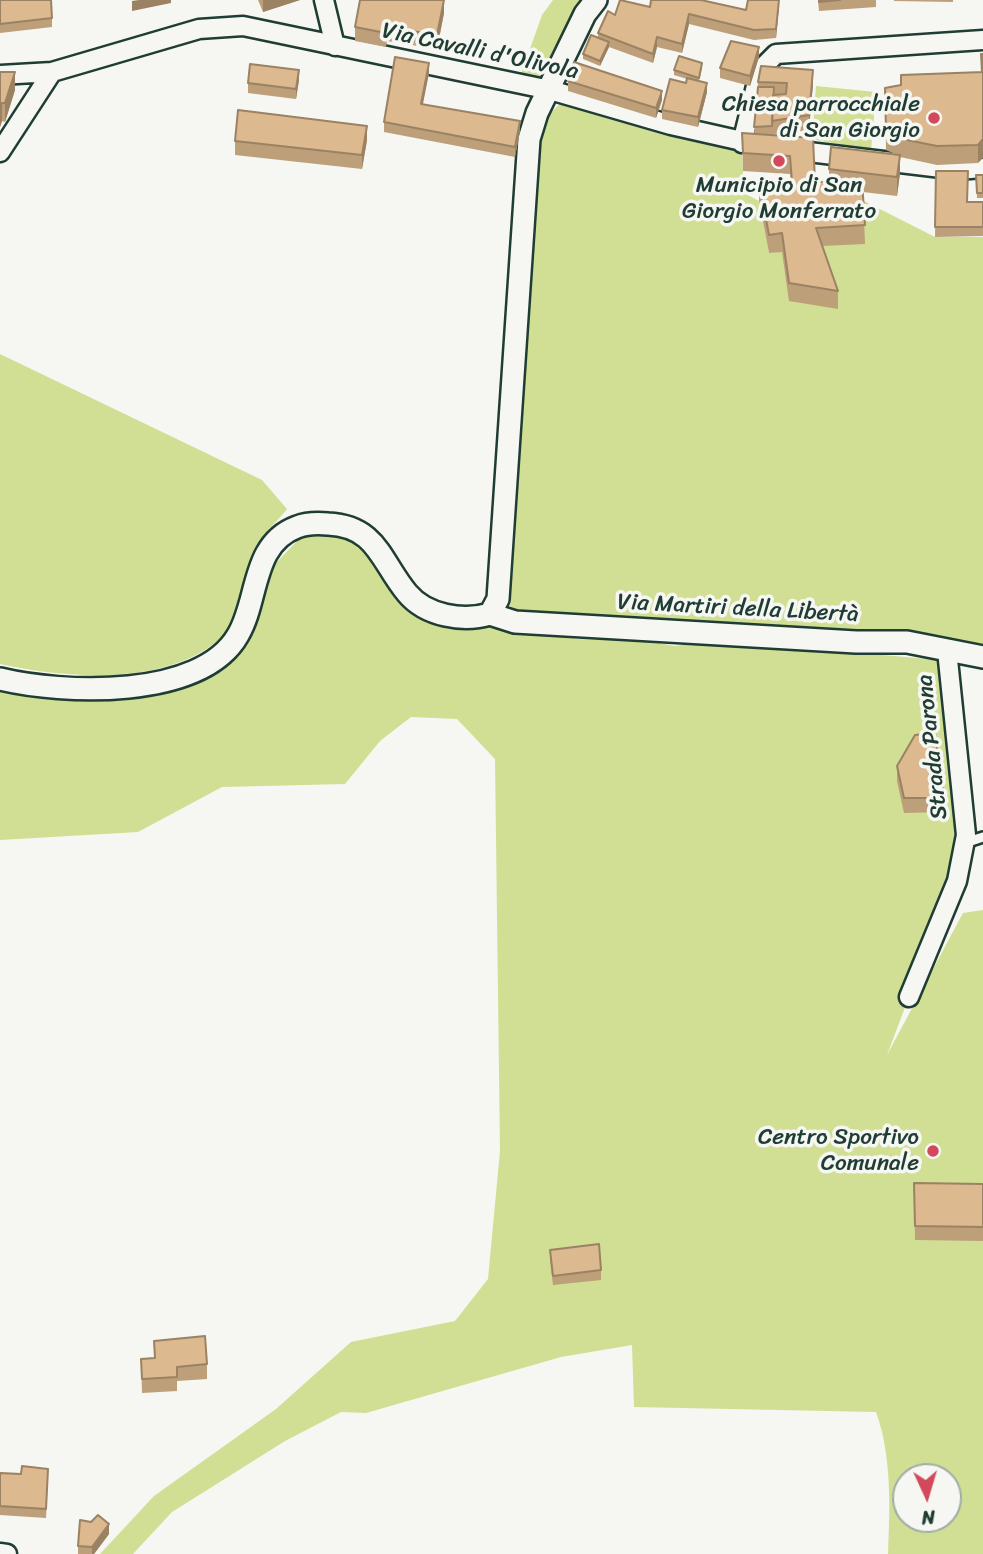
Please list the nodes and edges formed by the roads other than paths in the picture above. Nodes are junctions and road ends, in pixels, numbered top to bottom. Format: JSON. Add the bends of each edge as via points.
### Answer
{"nodes":[{"id":1,"x":324,"y":0,"type":"edge"},
{"id":2,"x":596,"y":0,"type":"edge"},
{"id":3,"x":981,"y":40,"type":"edge"},
{"id":4,"x":335,"y":46,"type":"junction"},
{"id":5,"x":52,"y":72,"type":"junction"},
{"id":6,"x":0,"y":75,"type":"edge"},
{"id":7,"x":550,"y":90,"type":"junction"},
{"id":8,"x":742,"y":143,"type":"junction"},
{"id":9,"x":0,"y":152,"type":"edge"},
{"id":10,"x":983,"y":168,"type":"edge"},
{"id":11,"x":490,"y":614,"type":"junction"},
{"id":12,"x":947,"y":650,"type":"junction"},
{"id":13,"x":983,"y":657,"type":"edge"},
{"id":14,"x":0,"y":679,"type":"edge"},
{"id":15,"x":983,"y":837,"type":"edge"},
{"id":16,"x":964,"y":843,"type":"junction"},
{"id":17,"x":909,"y":997,"type":"dead end"},
{"id":18,"x":0,"y":1553,"type":"edge"},
{"id":19,"x":7,"y":1554,"type":"edge"}],
"edges":[{"from":1,"to":4,"type":"street"},
{"from":2,"to":7,"type":"street","via":[[585,13]]},
{"from":3,"to":8,"type":"street","via":[[776,54],[758,78]]},
{"from":4,"to":5,"type":"street","name":"Via Cavalli d'Olivola","via":[[224,26],[199,29]]},
{"from":4,"to":7,"type":"street","name":"Via Cavalli d'Olivola"},
{"from":5,"to":6,"type":"street","name":"Via Cavalli d'Olivola"},
{"from":5,"to":9,"type":"street"},
{"from":7,"to":8,"type":"street","name":"Via Cavalli d'Olivola"},
{"from":7,"to":11,"type":"street","via":[[537,113],[528,149],[498,599]]},
{"from":8,"to":10,"type":"street","name":"Via Cavalli d'Olivola","via":[[958,170]]},
{"from":11,"to":12,"type":"street","name":"Via Martiri della Libertà","via":[[515,622],[906,642]]},
{"from":11,"to":14,"type":"street","name":"Via Martiri della Libertà","via":[[471,618],[428,610],[408,595],[365,534],[342,524],[316,523],[295,527],[276,540],[263,558],[238,637],[218,658],[196,670],[163,681],[96,690],[29,686]]},
{"from":12,"to":13,"type":"street","name":"Via Martiri della Libertà"},
{"from":12,"to":16,"type":"street","name":"Strada Parona","via":[[965,804]]},
{"from":15,"to":16,"type":"lane"},
{"from":16,"to":17,"type":"street","name":"Strada Parona","via":[[957,881]]},
{"from":18,"to":19,"type":"street"}]}
